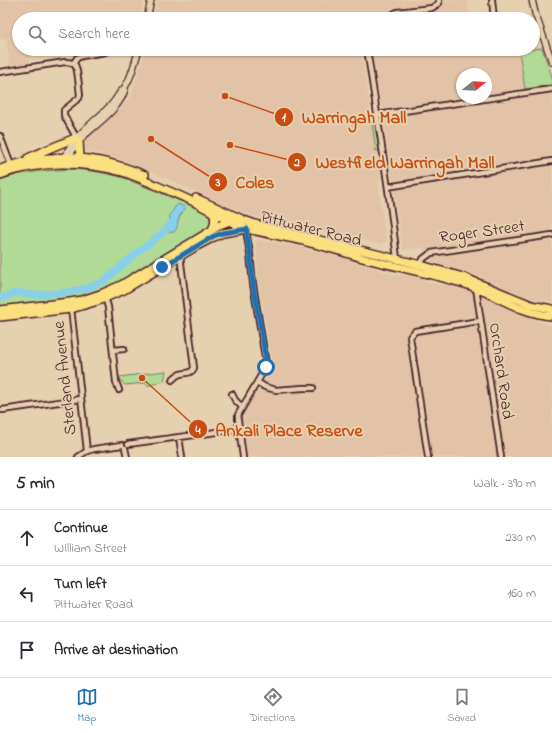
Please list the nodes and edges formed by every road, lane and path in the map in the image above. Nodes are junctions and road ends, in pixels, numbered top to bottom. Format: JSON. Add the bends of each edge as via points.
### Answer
{"nodes":[{"id":1,"x":151,"y":0,"type":"edge"},
{"id":2,"x":439,"y":0,"type":"edge"},
{"id":3,"x":492,"y":0,"type":"edge"},
{"id":4,"x":532,"y":0,"type":"edge"},
{"id":5,"x":148,"y":12,"type":"edge"},
{"id":6,"x":397,"y":12,"type":"edge"},
{"id":7,"x":493,"y":12,"type":"edge"},
{"id":8,"x":535,"y":12,"type":"edge"},
{"id":9,"x":540,"y":27,"type":"edge"},
{"id":10,"x":82,"y":56,"type":"edge"},
{"id":11,"x":137,"y":56,"type":"edge"},
{"id":12,"x":368,"y":56,"type":"edge"},
{"id":13,"x":552,"y":62,"type":"edge"},
{"id":14,"x":73,"y":64,"type":"junction"},
{"id":15,"x":0,"y":72,"type":"edge"},
{"id":16,"x":552,"y":89,"type":"edge"},
{"id":17,"x":377,"y":116,"type":"junction"},
{"id":18,"x":0,"y":136,"type":"edge"},
{"id":19,"x":77,"y":139,"type":"junction"},
{"id":20,"x":80,"y":158,"type":"junction"},
{"id":21,"x":68,"y":161,"type":"junction"},
{"id":22,"x":552,"y":161,"type":"edge"},
{"id":23,"x":21,"y":163,"type":"junction"},
{"id":24,"x":11,"y":165,"type":"junction"},
{"id":25,"x":0,"y":169,"type":"edge"},
{"id":26,"x":0,"y":175,"type":"edge"},
{"id":27,"x":388,"y":187,"type":"junction"},
{"id":28,"x":213,"y":212,"type":"junction"},
{"id":29,"x":244,"y":220,"type":"junction"},
{"id":30,"x":229,"y":221,"type":"junction"},
{"id":31,"x":247,"y":229,"type":"junction"},
{"id":32,"x":212,"y":230,"type":"junction"},
{"id":33,"x":552,"y":235,"type":"edge"},
{"id":34,"x":180,"y":253,"type":"junction"},
{"id":35,"x":397,"y":263,"type":"junction"},
{"id":36,"x":421,"y":264,"type":"junction"},
{"id":37,"x":476,"y":288,"type":"junction"},
{"id":38,"x":104,"y":296,"type":"junction"},
{"id":39,"x":70,"y":306,"type":"junction"},
{"id":40,"x":552,"y":309,"type":"edge"},
{"id":41,"x":0,"y":310,"type":"edge"},
{"id":42,"x":552,"y":316,"type":"edge"},
{"id":43,"x":0,"y":317,"type":"edge"},
{"id":44,"x":480,"y":321,"type":"junction"},
{"id":45,"x":124,"y":349,"type":"dead end"},
{"id":46,"x":113,"y":350,"type":"junction"},
{"id":47,"x":172,"y":380,"type":"dead end"},
{"id":48,"x":257,"y":382,"type":"junction"},
{"id":49,"x":313,"y":388,"type":"dead end"},
{"id":50,"x":119,"y":390,"type":"dead end"},
{"id":51,"x":232,"y":394,"type":"dead end"},
{"id":52,"x":80,"y":400,"type":"junction"},
{"id":53,"x":242,"y":407,"type":"junction"},
{"id":54,"x":2,"y":410,"type":"dead end"},
{"id":55,"x":239,"y":429,"type":"junction"},
{"id":56,"x":179,"y":437,"type":"junction"},
{"id":57,"x":125,"y":446,"type":"junction"},
{"id":58,"x":87,"y":451,"type":"junction"},
{"id":59,"x":78,"y":457,"type":"edge"},
{"id":60,"x":127,"y":457,"type":"edge"},
{"id":61,"x":182,"y":457,"type":"edge"},
{"id":62,"x":243,"y":457,"type":"edge"},
{"id":63,"x":428,"y":457,"type":"edge"},
{"id":64,"x":501,"y":457,"type":"edge"}],
"edges":[{"from":1,"to":5,"type":"street"},
{"from":2,"to":6,"type":"street","via":[[432,8]]},
{"from":3,"to":7,"type":"street"},
{"from":4,"to":8,"type":"street"},
{"from":9,"to":13,"type":"street"},
{"from":10,"to":14,"type":"street"},
{"from":11,"to":19,"type":"street","via":[[121,99],[112,110]]},
{"from":12,"to":17,"type":"street"},
{"from":14,"to":15,"type":"street","via":[[65,62]]},
{"from":14,"to":19,"type":"street","via":[[76,68],[80,95],[64,110],[64,115]]},
{"from":16,"to":17,"type":"street"},
{"from":17,"to":27,"type":"street"},
{"from":18,"to":24,"type":"street"},
{"from":19,"to":20,"type":"main road"},
{"from":19,"to":21,"type":"street","via":[[70,146]]},
{"from":19,"to":23,"type":"main road","via":[[31,156]]},
{"from":20,"to":21,"type":"main road"},
{"from":20,"to":29,"type":"main road","via":[[101,160],[140,173]]},
{"from":21,"to":23,"type":"main road","via":[[40,159]]},
{"from":21,"to":26,"type":"main road"},
{"from":21,"to":28,"type":"main road","via":[[128,174]]},
{"from":22,"to":27,"type":"street"},
{"from":23,"to":24,"type":"main road"},
{"from":24,"to":25,"type":"main road"},
{"from":27,"to":35,"type":"street"},
{"from":28,"to":30,"type":"main road"},
{"from":28,"to":32,"type":"main road","via":[[215,222]]},
{"from":29,"to":30,"type":"main road"},
{"from":29,"to":35,"type":"main road","name":"Pittwater Road"},
{"from":30,"to":31,"type":"main road"},
{"from":30,"to":32,"type":"main road","name":"Pittwater Road"},
{"from":31,"to":34,"type":"main road","name":"Pittwater Road","via":[[214,236]]},
{"from":31,"to":35,"type":"main road","name":"Pittwater Road","via":[[308,242],[359,257]]},
{"from":31,"to":48,"type":"street","via":[[266,360],[266,367]]},
{"from":32,"to":34,"type":"main road","name":"Pittwater Road"},
{"from":33,"to":36,"type":"street","name":"Roger Street","via":[[431,253]]},
{"from":34,"to":38,"type":"main road","name":"Pittwater Road","via":[[124,290]]},
{"from":34,"to":47,"type":"street","via":[[194,368],[192,372],[179,375]]},
{"from":35,"to":36,"type":"main road","name":"Pittwater Road"},
{"from":35,"to":37,"type":"main road","name":"Pittwater Road"},
{"from":36,"to":40,"type":"main road","name":"Pittwater Road","via":[[476,282],[529,304]]},
{"from":37,"to":42,"type":"main road","name":"Pittwater Road","via":[[527,311]]},
{"from":37,"to":44,"type":"street","name":"Orchard Road"},
{"from":38,"to":39,"type":"main road","name":"Pittwater Road","via":[[82,300]]},
{"from":38,"to":46,"type":"street","via":[[108,307]]},
{"from":39,"to":41,"type":"main road","name":"Pittwater Road"},
{"from":39,"to":43,"type":"main road","name":"Pittwater Road"},
{"from":39,"to":52,"type":"street","name":"Sterland Avenue"},
{"from":44,"to":63,"type":"street","via":[[415,331],[410,337]]},
{"from":44,"to":64,"type":"street","name":"Orchard Road"},
{"from":45,"to":46,"type":"street"},
{"from":46,"to":50,"type":"street"},
{"from":48,"to":49,"type":"street","via":[[276,390]]},
{"from":48,"to":53,"type":"street"},
{"from":51,"to":53,"type":"street"},
{"from":52,"to":54,"type":"street"},
{"from":52,"to":58,"type":"street","name":"Sterland Avenue"},
{"from":53,"to":55,"type":"street","via":[[238,418]]},
{"from":55,"to":56,"type":"street"},
{"from":55,"to":62,"type":"street"},
{"from":56,"to":57,"type":"street"},
{"from":56,"to":61,"type":"street"},
{"from":57,"to":58,"type":"street","via":[[94,448]]},
{"from":57,"to":60,"type":"street"},
{"from":58,"to":59,"type":"street"}]}
